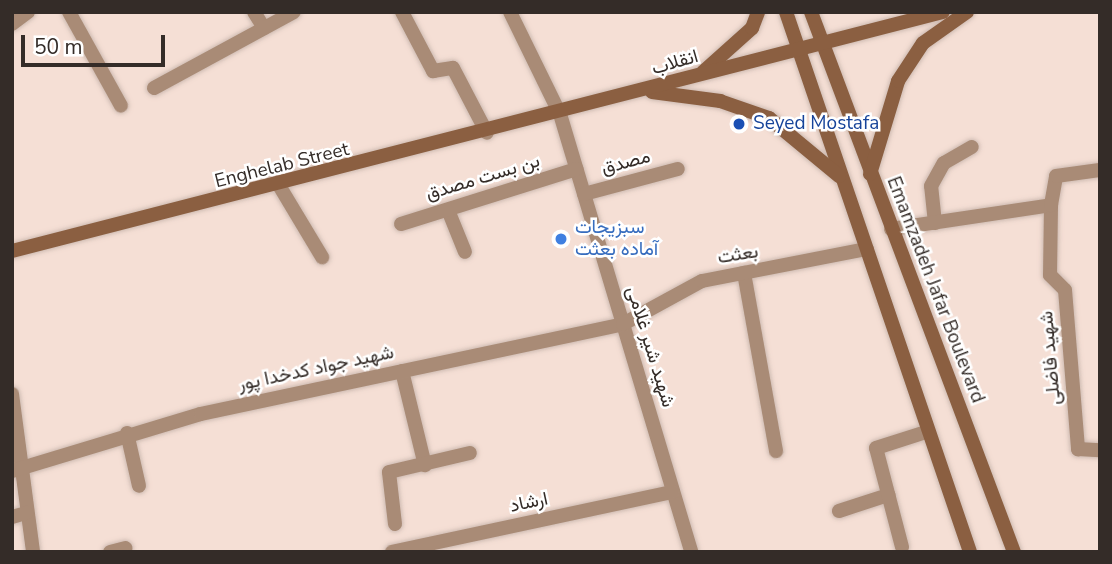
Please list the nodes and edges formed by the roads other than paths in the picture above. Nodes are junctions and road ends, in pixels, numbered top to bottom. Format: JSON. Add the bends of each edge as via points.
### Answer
{"nodes":[{"id":1,"x":28,"y":12,"type":"edge"},
{"id":2,"x":69,"y":12,"type":"edge"},
{"id":3,"x":254,"y":12,"type":"edge"},
{"id":4,"x":294,"y":12,"type":"edge"},
{"id":5,"x":402,"y":12,"type":"edge"},
{"id":6,"x":510,"y":12,"type":"edge"},
{"id":7,"x":758,"y":12,"type":"edge"},
{"id":8,"x":786,"y":12,"type":"edge"},
{"id":9,"x":811,"y":12,"type":"edge"},
{"id":10,"x":943,"y":12,"type":"edge"},
{"id":11,"x":967,"y":12,"type":"edge"},
{"id":12,"x":12,"y":24,"type":"edge"},
{"id":13,"x":264,"y":28,"type":"junction"},
{"id":14,"x":824,"y":41,"type":"junction"},
{"id":15,"x":799,"y":47,"type":"junction"},
{"id":16,"x":696,"y":77,"type":"junction"},
{"id":17,"x":154,"y":88,"type":"dead end"},
{"id":18,"x":648,"y":91,"type":"junction"},
{"id":19,"x":121,"y":106,"type":"dead end"},
{"id":20,"x":560,"y":114,"type":"junction"},
{"id":21,"x":487,"y":133,"type":"junction"},
{"id":22,"x":858,"y":144,"type":"junction"},
{"id":23,"x":972,"y":148,"type":"dead end"},
{"id":24,"x":834,"y":155,"type":"junction"},
{"id":25,"x":577,"y":169,"type":"junction"},
{"id":26,"x":678,"y":169,"type":"dead end"},
{"id":27,"x":1100,"y":170,"type":"edge"},
{"id":28,"x":870,"y":174,"type":"junction"},
{"id":29,"x":839,"y":176,"type":"junction"},
{"id":30,"x":280,"y":187,"type":"junction"},
{"id":31,"x":584,"y":194,"type":"junction"},
{"id":32,"x":1051,"y":205,"type":"junction"},
{"id":33,"x":448,"y":210,"type":"junction"},
{"id":34,"x":935,"y":223,"type":"junction"},
{"id":35,"x":401,"y":224,"type":"dead end"},
{"id":36,"x":891,"y":229,"type":"junction"},
{"id":37,"x":867,"y":249,"type":"junction"},
{"id":38,"x":12,"y":251,"type":"edge"},
{"id":39,"x":466,"y":252,"type":"dead end"},
{"id":40,"x":322,"y":257,"type":"dead end"},
{"id":41,"x":744,"y":273,"type":"junction"},
{"id":42,"x":623,"y":324,"type":"junction"},
{"id":43,"x":402,"y":371,"type":"junction"},
{"id":44,"x":12,"y":394,"type":"edge"},
{"id":45,"x":926,"y":432,"type":"junction"},
{"id":46,"x":127,"y":433,"type":"junction"},
{"id":47,"x":1100,"y":450,"type":"edge"},
{"id":48,"x":776,"y":451,"type":"dead end"},
{"id":49,"x":470,"y":453,"type":"dead end"},
{"id":50,"x":425,"y":465,"type":"junction"},
{"id":51,"x":17,"y":470,"type":"edge"},
{"id":52,"x":139,"y":486,"type":"dead end"},
{"id":53,"x":673,"y":492,"type":"junction"},
{"id":54,"x":888,"y":495,"type":"junction"},
{"id":55,"x":839,"y":511,"type":"dead end"},
{"id":56,"x":19,"y":515,"type":"edge"},
{"id":57,"x":395,"y":524,"type":"dead end"},
{"id":58,"x":902,"y":547,"type":"dead end"},
{"id":59,"x":127,"y":548,"type":"dead end"},
{"id":60,"x":33,"y":552,"type":"edge"},
{"id":61,"x":110,"y":552,"type":"edge"},
{"id":62,"x":392,"y":552,"type":"edge"},
{"id":63,"x":691,"y":552,"type":"edge"},
{"id":64,"x":970,"y":552,"type":"edge"},
{"id":65,"x":1014,"y":552,"type":"edge"}],
"edges":[{"from":1,"to":12,"type":"street"},
{"from":2,"to":19,"type":"street"},
{"from":3,"to":13,"type":"street"},
{"from":4,"to":13,"type":"street"},
{"from":5,"to":21,"type":"street","via":[[433,71],[453,68]]},
{"from":6,"to":20,"type":"street","name":"شهید شیر غلامی"},
{"from":7,"to":16,"type":"main road","via":[[752,29]]},
{"from":8,"to":15,"type":"main road"},
{"from":9,"to":14,"type":"main road","name":"Emamzadeh Jafar Boulevard"},
{"from":10,"to":14,"type":"main road","name":"انقلاب"},
{"from":11,"to":28,"type":"main road","via":[[923,43],[898,81]]},
{"from":13,"to":17,"type":"street"},
{"from":14,"to":15,"type":"main road","name":"انقلاب"},
{"from":14,"to":22,"type":"main road","name":"Emamzadeh Jafar Boulevard"},
{"from":15,"to":16,"type":"main road","name":"انقلاب"},
{"from":15,"to":24,"type":"main road"},
{"from":16,"to":18,"type":"main road","name":"انقلاب"},
{"from":18,"to":20,"type":"main road","name":"انقلاب"},
{"from":18,"to":29,"type":"main road","via":[[720,101],[769,118]]},
{"from":20,"to":21,"type":"main road","name":"Enghelab Street"},
{"from":20,"to":25,"type":"street","name":"شهید شیر غلامی"},
{"from":21,"to":30,"type":"main road","name":"Enghelab Street"},
{"from":22,"to":24,"type":"main road","via":[[843,143]]},
{"from":22,"to":28,"type":"main road","name":"Emamzadeh Jafar Boulevard"},
{"from":23,"to":34,"type":"street","via":[[944,163],[931,186]]},
{"from":24,"to":29,"type":"main road"},
{"from":25,"to":31,"type":"street","name":"شهید شیر غلامی"},
{"from":25,"to":33,"type":"street","name":"بن بست مصدق"},
{"from":26,"to":31,"type":"street","name":"مصدق"},
{"from":27,"to":32,"type":"street","via":[[1056,176]]},
{"from":28,"to":36,"type":"main road","name":"Emamzadeh Jafar Boulevard"},
{"from":29,"to":37,"type":"main road"},
{"from":30,"to":38,"type":"main road","name":"Enghelab Street"},
{"from":30,"to":40,"type":"street"},
{"from":31,"to":42,"type":"street","name":"شهید شیر غلامی"},
{"from":32,"to":34,"type":"street"},
{"from":32,"to":47,"type":"street","name":"شهید فاضلی","via":[[1050,275],[1065,290],[1078,449]]},
{"from":33,"to":35,"type":"street","name":"بن بست مصدق"},
{"from":33,"to":39,"type":"street"},
{"from":34,"to":36,"type":"street"},
{"from":36,"to":65,"type":"main road","name":"Emamzadeh Jafar Boulevard"},
{"from":37,"to":41,"type":"street","name":"بعثت"},
{"from":37,"to":45,"type":"main road"},
{"from":41,"to":42,"type":"street","name":"بعثت","via":[[702,281]]},
{"from":41,"to":48,"type":"street"},
{"from":42,"to":43,"type":"street","name":"شهید جواد کدخدا پور"},
{"from":42,"to":53,"type":"street","name":"شهید شیر غلامی"},
{"from":43,"to":46,"type":"street","name":"شهید جواد کدخدا پور"},
{"from":43,"to":50,"type":"street"},
{"from":44,"to":51,"type":"street"},
{"from":45,"to":54,"type":"street","via":[[876,448]]},
{"from":45,"to":64,"type":"main road"},
{"from":46,"to":51,"type":"street","name":"شهید جواد کدخدا پور"},
{"from":46,"to":52,"type":"street"},
{"from":49,"to":50,"type":"street"},
{"from":50,"to":57,"type":"street","via":[[389,472]]},
{"from":51,"to":56,"type":"street"},
{"from":53,"to":62,"type":"street","name":"ارشاد"},
{"from":53,"to":63,"type":"street","name":"شهید شیر غلامی"},
{"from":54,"to":55,"type":"street"},
{"from":54,"to":58,"type":"street"},
{"from":56,"to":60,"type":"street"},
{"from":59,"to":61,"type":"street"}]}
